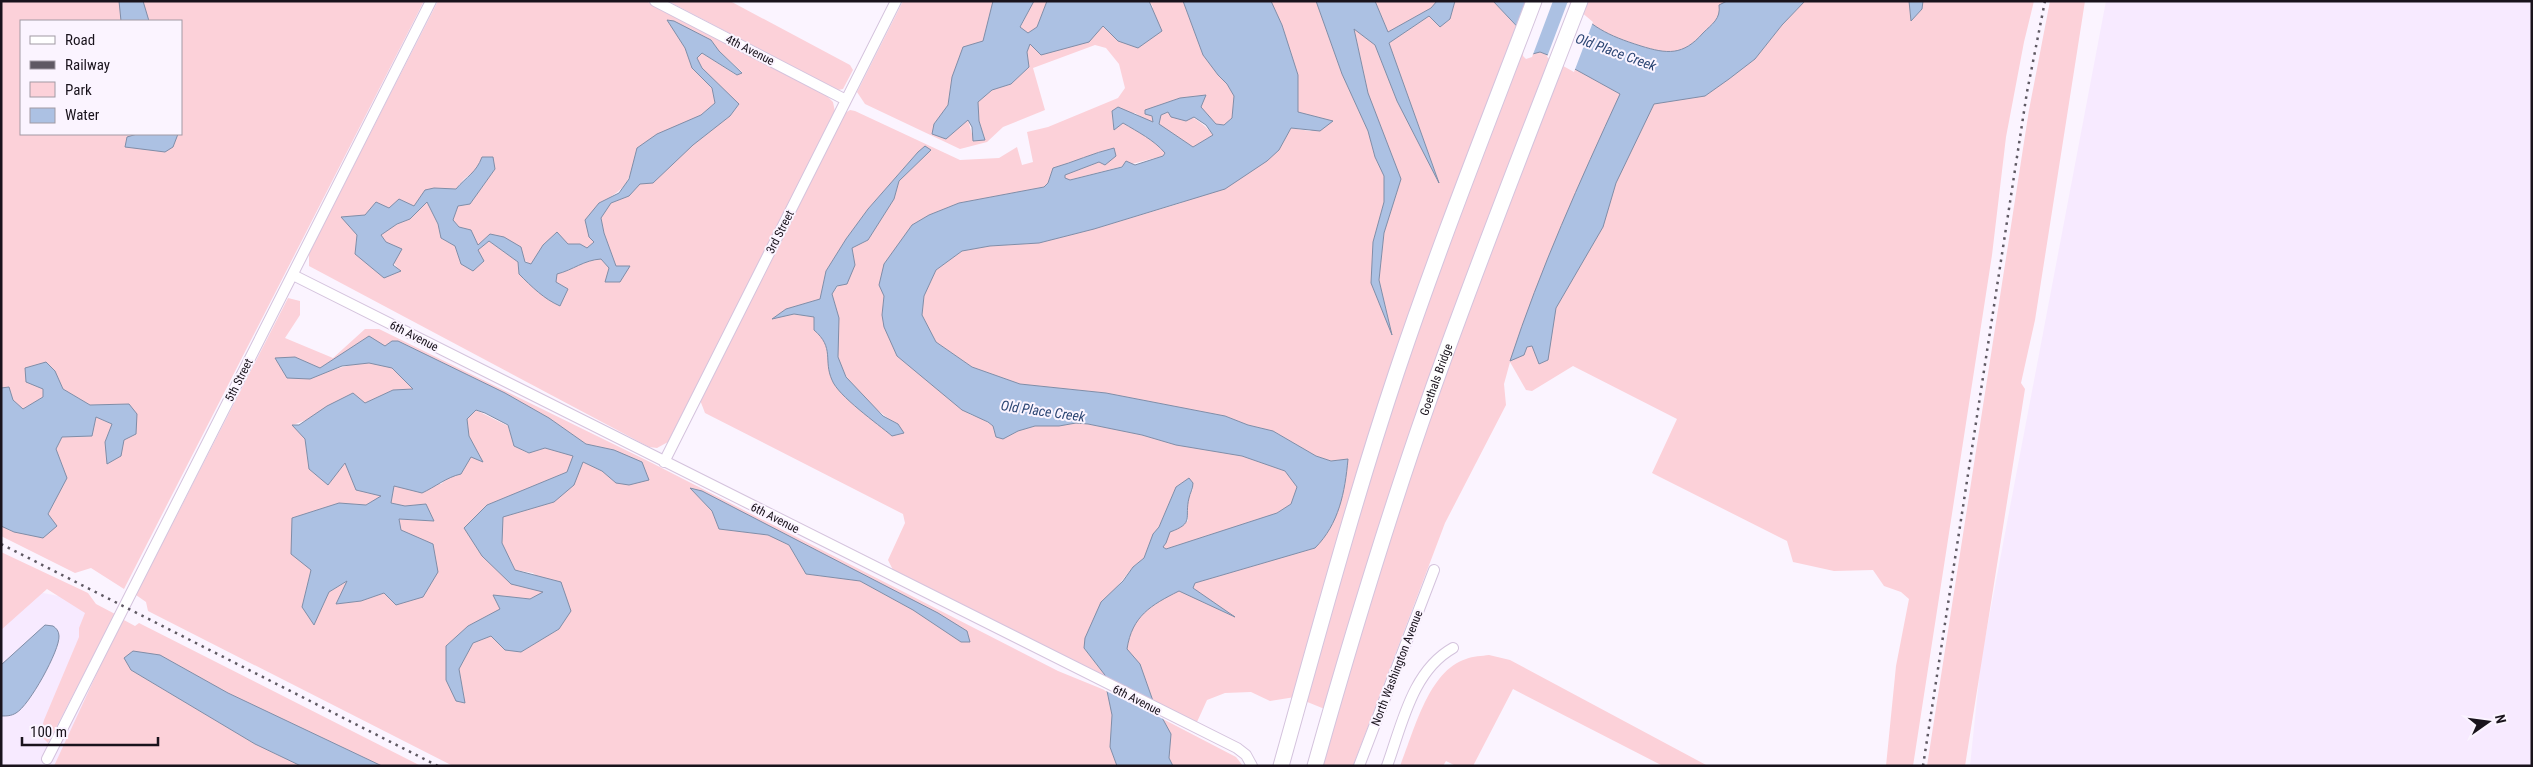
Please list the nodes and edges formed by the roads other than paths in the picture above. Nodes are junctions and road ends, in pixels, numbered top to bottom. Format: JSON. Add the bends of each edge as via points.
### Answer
{"nodes":[{"id":1,"x":430,"y":1,"type":"edge"},
{"id":2,"x":655,"y":1,"type":"edge"},
{"id":3,"x":896,"y":1,"type":"edge"},
{"id":4,"x":1534,"y":1,"type":"edge"},
{"id":5,"x":1580,"y":1,"type":"edge"},
{"id":6,"x":846,"y":100,"type":"junction"},
{"id":7,"x":293,"y":275,"type":"junction"},
{"id":8,"x":664,"y":462,"type":"junction"},
{"id":9,"x":1434,"y":570,"type":"dead end"},
{"id":10,"x":1453,"y":648,"type":"dead end"},
{"id":11,"x":47,"y":759,"type":"dead end"},
{"id":12,"x":1252,"y":766,"type":"edge"},
{"id":13,"x":1281,"y":766,"type":"edge"},
{"id":14,"x":1315,"y":766,"type":"edge"},
{"id":15,"x":1359,"y":766,"type":"edge"},
{"id":16,"x":1387,"y":766,"type":"edge"}],
"edges":[{"from":1,"to":7,"type":"street","name":"5th Street"},
{"from":2,"to":6,"type":"street","name":"4th Avenue"},
{"from":3,"to":6,"type":"street","name":"3rd Street"},
{"from":4,"to":13,"type":"highway","via":[[1399,366],[1347,531]]},
{"from":5,"to":14,"type":"highway","name":"Goethals Bridge","via":[[1414,442],[1358,616]]},
{"from":6,"to":8,"type":"street","name":"3rd Street"},
{"from":7,"to":8,"type":"street","name":"6th Avenue"},
{"from":7,"to":11,"type":"street","name":"5th Street"},
{"from":8,"to":12,"type":"street","name":"6th Avenue","via":[[1237,748]]},
{"from":9,"to":15,"type":"street","name":"North Washington Avenue"},
{"from":10,"to":16,"type":"street","via":[[1438,658],[1422,677]]}]}
